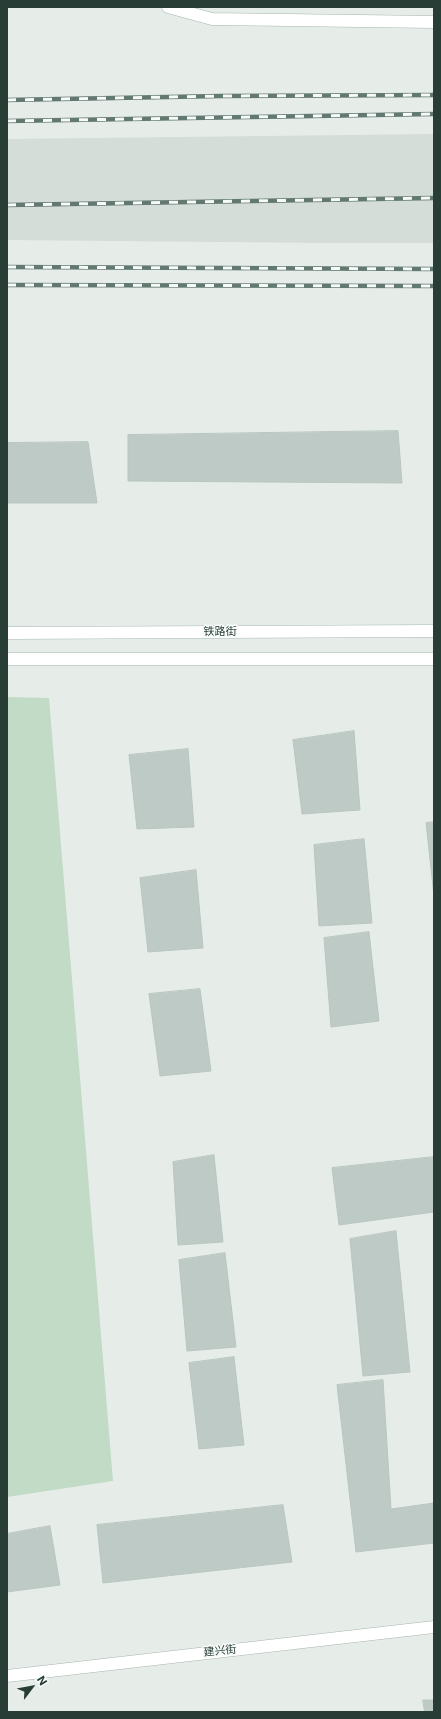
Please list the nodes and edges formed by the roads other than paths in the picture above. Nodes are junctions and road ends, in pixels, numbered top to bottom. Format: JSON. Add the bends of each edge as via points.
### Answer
{"nodes":[{"id":1,"x":168,"y":7,"type":"edge"},
{"id":2,"x":434,"y":22,"type":"edge"},
{"id":3,"x":434,"y":631,"type":"edge"},
{"id":4,"x":7,"y":633,"type":"edge"},
{"id":5,"x":7,"y":659,"type":"edge"},
{"id":6,"x":434,"y":659,"type":"edge"},
{"id":7,"x":434,"y":1627,"type":"edge"},
{"id":8,"x":7,"y":1676,"type":"edge"}],
"edges":[{"from":1,"to":2,"type":"main road","via":[[212,19]]},
{"from":3,"to":4,"type":"main road","name":"铁路街"},
{"from":5,"to":6,"type":"main road"},
{"from":7,"to":8,"type":"main road","name":"建兴街"}]}
